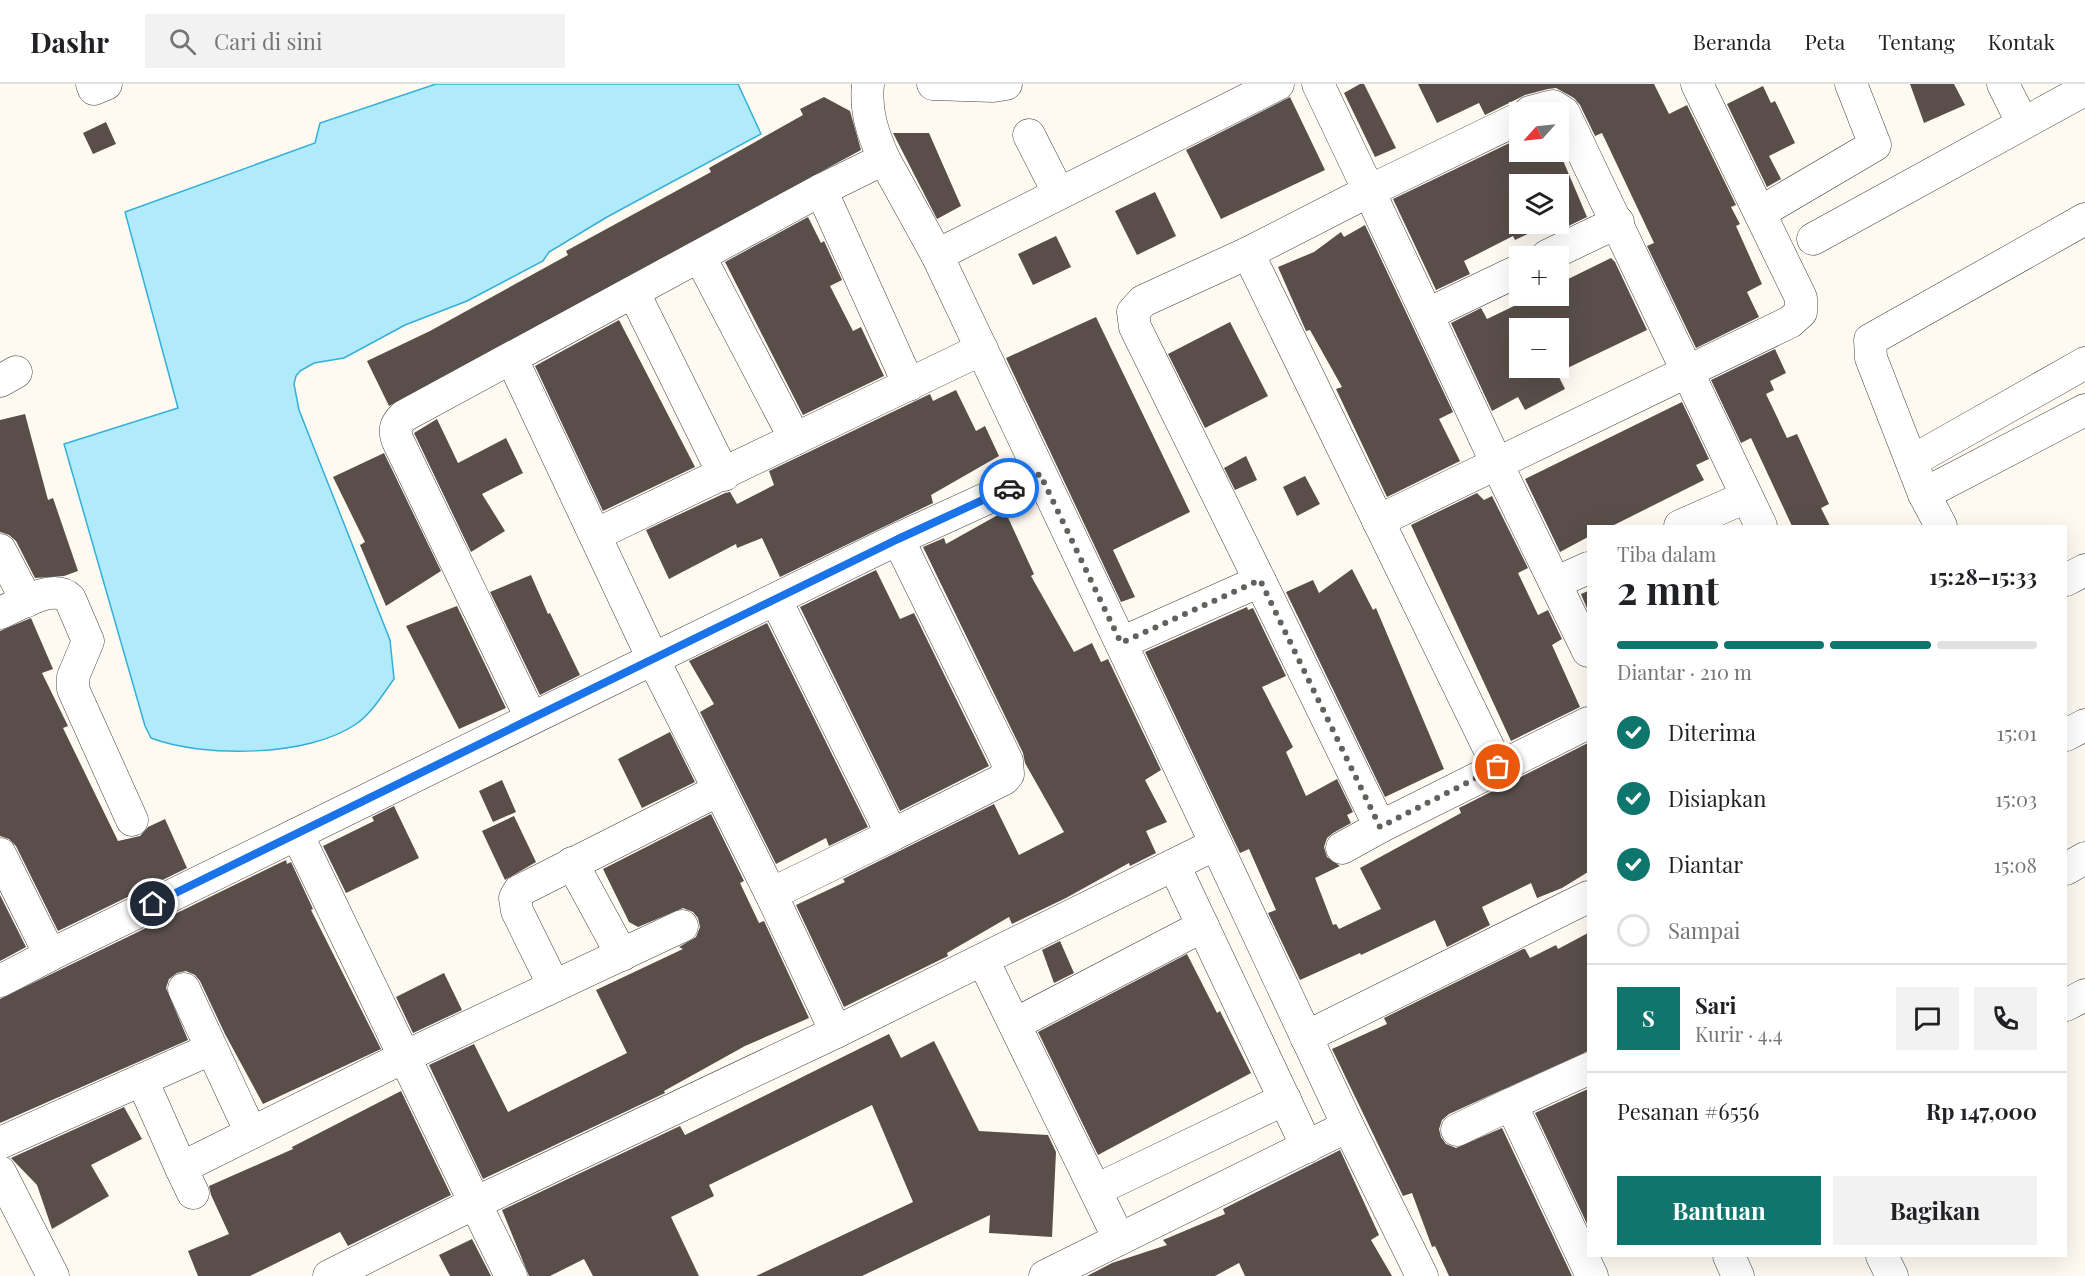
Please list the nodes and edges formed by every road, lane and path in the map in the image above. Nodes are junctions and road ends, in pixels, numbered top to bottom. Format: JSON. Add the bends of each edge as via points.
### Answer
{"nodes":[{"id":1,"x":92,"y":84,"type":"edge"},
{"id":2,"x":106,"y":84,"type":"edge"},
{"id":3,"x":868,"y":84,"type":"edge"},
{"id":4,"x":933,"y":84,"type":"edge"},
{"id":5,"x":1006,"y":84,"type":"edge"},
{"id":6,"x":1278,"y":84,"type":"edge"},
{"id":7,"x":1318,"y":84,"type":"edge"},
{"id":8,"x":1697,"y":84,"type":"edge"},
{"id":9,"x":1851,"y":84,"type":"edge"},
{"id":10,"x":2003,"y":84,"type":"edge"},
{"id":11,"x":2079,"y":94,"type":"edge"},
{"id":12,"x":2022,"y":122,"type":"junction"},
{"id":13,"x":1509,"y":123,"type":"edge"},
{"id":14,"x":1569,"y":123,"type":"edge"},
{"id":15,"x":1029,"y":135,"type":"dead end"},
{"id":16,"x":884,"y":159,"type":"junction"},
{"id":17,"x":821,"y":190,"type":"junction"},
{"id":18,"x":1058,"y":192,"type":"junction"},
{"id":19,"x":1369,"y":192,"type":"junction"},
{"id":20,"x":1761,"y":212,"type":"junction"},
{"id":21,"x":2085,"y":219,"type":"edge"},
{"id":22,"x":1618,"y":222,"type":"junction"},
{"id":23,"x":1813,"y":239,"type":"dead end"},
{"id":24,"x":1568,"y":246,"type":"edge"},
{"id":25,"x":1248,"y":253,"type":"junction"},
{"id":26,"x":937,"y":255,"type":"junction"},
{"id":27,"x":700,"y":257,"type":"junction"},
{"id":28,"x":1509,"y":275,"type":"edge"},
{"id":29,"x":634,"y":294,"type":"junction"},
{"id":30,"x":1428,"y":314,"type":"junction"},
{"id":31,"x":982,"y":349,"type":"junction"},
{"id":32,"x":512,"y":359,"type":"junction"},
{"id":33,"x":2073,"y":370,"type":"edge"},
{"id":34,"x":1686,"y":371,"type":"junction"},
{"id":35,"x":909,"y":386,"type":"junction"},
{"id":36,"x":2084,"y":412,"type":"edge"},
{"id":37,"x":795,"y":440,"type":"junction"},
{"id":38,"x":1912,"y":461,"type":"junction"},
{"id":39,"x":1497,"y":464,"type":"junction"},
{"id":40,"x":1040,"y":474,"type":"junction"},
{"id":41,"x":724,"y":475,"type":"junction"},
{"id":42,"x":1924,"y":494,"type":"junction"},
{"id":43,"x":1746,"y":497,"type":"junction"},
{"id":44,"x":1378,"y":521,"type":"junction"},
{"id":45,"x":1682,"y":525,"type":"edge"},
{"id":46,"x":1760,"y":525,"type":"edge"},
{"id":47,"x":1940,"y":525,"type":"edge"},
{"id":48,"x":595,"y":535,"type":"junction"},
{"id":49,"x":898,"y":539,"type":"junction"},
{"id":50,"x":0,"y":550,"type":"edge"},
{"id":51,"x":1587,"y":568,"type":"edge"},
{"id":52,"x":2085,"y":570,"type":"edge"},
{"id":53,"x":2067,"y":579,"type":"edge"},
{"id":54,"x":1260,"y":580,"type":"junction"},
{"id":55,"x":1555,"y":583,"type":"junction"},
{"id":56,"x":776,"y":600,"type":"junction"},
{"id":57,"x":13,"y":607,"type":"edge"},
{"id":58,"x":1121,"y":643,"type":"junction"},
{"id":59,"x":1587,"y":649,"type":"edge"},
{"id":60,"x":653,"y":659,"type":"junction"},
{"id":61,"x":531,"y":718,"type":"junction"},
{"id":62,"x":1587,"y":723,"type":"edge"},
{"id":63,"x":2085,"y":725,"type":"edge"},
{"id":64,"x":2067,"y":734,"type":"edge"},
{"id":65,"x":1498,"y":767,"type":"junction"},
{"id":66,"x":719,"y":790,"type":"junction"},
{"id":67,"x":132,"y":820,"type":"dead end"},
{"id":68,"x":1380,"y":827,"type":"junction"},
{"id":69,"x":297,"y":834,"type":"junction"},
{"id":70,"x":892,"y":835,"type":"junction"},
{"id":71,"x":1216,"y":844,"type":"junction"},
{"id":72,"x":1342,"y":848,"type":"dead end"},
{"id":73,"x":0,"y":854,"type":"edge"},
{"id":74,"x":2085,"y":858,"type":"edge"},
{"id":75,"x":572,"y":863,"type":"junction"},
{"id":76,"x":1174,"y":865,"type":"junction"},
{"id":77,"x":2067,"y":868,"type":"edge"},
{"id":78,"x":771,"y":894,"type":"junction"},
{"id":79,"x":1587,"y":897,"type":"edge"},
{"id":80,"x":681,"y":926,"type":"dead end"},
{"id":81,"x":1203,"y":926,"type":"junction"},
{"id":82,"x":51,"y":955,"type":"junction"},
{"id":83,"x":622,"y":955,"type":"junction"},
{"id":84,"x":983,"y":960,"type":"junction"},
{"id":85,"x":0,"y":981,"type":"edge"},
{"id":86,"x":554,"y":986,"type":"junction"},
{"id":87,"x":184,"y":989,"type":"dead end"},
{"id":88,"x":2085,"y":995,"type":"edge"},
{"id":89,"x":2067,"y":1004,"type":"edge"},
{"id":90,"x":1015,"y":1024,"type":"junction"},
{"id":91,"x":836,"y":1032,"type":"junction"},
{"id":92,"x":1306,"y":1037,"type":"junction"},
{"id":93,"x":211,"y":1049,"type":"junction"},
{"id":94,"x":404,"y":1057,"type":"junction"},
{"id":95,"x":1587,"y":1069,"type":"edge"},
{"id":96,"x":142,"y":1080,"type":"junction"},
{"id":97,"x":1285,"y":1099,"type":"junction"},
{"id":98,"x":1511,"y":1104,"type":"junction"},
{"id":99,"x":1348,"y":1126,"type":"junction"},
{"id":100,"x":1457,"y":1130,"type":"dead end"},
{"id":101,"x":251,"y":1133,"type":"junction"},
{"id":102,"x":0,"y":1143,"type":"edge"},
{"id":103,"x":1307,"y":1147,"type":"junction"},
{"id":104,"x":0,"y":1172,"type":"edge"},
{"id":105,"x":1096,"y":1190,"type":"junction"},
{"id":106,"x":475,"y":1203,"type":"junction"},
{"id":107,"x":1119,"y":1239,"type":"junction"},
{"id":108,"x":1729,"y":1257,"type":"edge"},
{"id":109,"x":1882,"y":1257,"type":"edge"},
{"id":110,"x":53,"y":1276,"type":"edge"},
{"id":111,"x":329,"y":1276,"type":"edge"},
{"id":112,"x":511,"y":1276,"type":"edge"},
{"id":113,"x":1045,"y":1276,"type":"edge"},
{"id":114,"x":1422,"y":1276,"type":"edge"},
{"id":115,"x":1592,"y":1276,"type":"edge"},
{"id":116,"x":1738,"y":1276,"type":"edge"},
{"id":117,"x":1892,"y":1276,"type":"edge"}],
"edges":[{"from":1,"to":2,"type":"street","via":[[94,89]]},
{"from":3,"to":16,"type":"street","via":[[866,104]]},
{"from":4,"to":5,"type":"street"},
{"from":6,"to":18,"type":"street"},
{"from":7,"to":19,"type":"street"},
{"from":8,"to":20,"type":"street"},
{"from":9,"to":20,"type":"street","via":[[1875,146]]},
{"from":10,"to":12,"type":"street"},
{"from":11,"to":12,"type":"street"},
{"from":12,"to":23,"type":"street"},
{"from":13,"to":19,"type":"street"},
{"from":14,"to":22,"type":"street"},
{"from":15,"to":18,"type":"street"},
{"from":16,"to":17,"type":"street"},
{"from":16,"to":26,"type":"street"},
{"from":17,"to":27,"type":"street"},
{"from":17,"to":35,"type":"street"},
{"from":18,"to":26,"type":"street"},
{"from":19,"to":25,"type":"street"},
{"from":19,"to":30,"type":"street"},
{"from":20,"to":34,"type":"street","via":[[1801,297],[1801,312],[1790,322]]},
{"from":21,"to":38,"type":"street","via":[[1870,340],[1871,358]]},
{"from":22,"to":24,"type":"street"},
{"from":22,"to":34,"type":"street"},
{"from":25,"to":44,"type":"street"},
{"from":25,"to":54,"type":"street","via":[[1143,301],[1133,312],[1133,320]]},
{"from":26,"to":31,"type":"street"},
{"from":27,"to":29,"type":"street"},
{"from":27,"to":37,"type":"street"},
{"from":28,"to":30,"type":"street"},
{"from":29,"to":32,"type":"street"},
{"from":29,"to":41,"type":"street"},
{"from":30,"to":39,"type":"street"},
{"from":31,"to":35,"type":"street"},
{"from":31,"to":40,"type":"street"},
{"from":32,"to":48,"type":"street"},
{"from":32,"to":61,"type":"street","via":[[404,416],[395,430]]},
{"from":33,"to":36,"type":"street"},
{"from":33,"to":38,"type":"street"},
{"from":34,"to":39,"type":"street"},
{"from":34,"to":43,"type":"street"},
{"from":35,"to":37,"type":"street"},
{"from":36,"to":42,"type":"street"},
{"from":37,"to":41,"type":"street"},
{"from":38,"to":42,"type":"street"},
{"from":39,"to":44,"type":"street"},
{"from":39,"to":55,"type":"street"},
{"from":40,"to":49,"type":"street"},
{"from":40,"to":58,"type":"street"},
{"from":41,"to":48,"type":"street"},
{"from":42,"to":47,"type":"street"},
{"from":43,"to":45,"type":"street"},
{"from":43,"to":46,"type":"street"},
{"from":44,"to":65,"type":"street"},
{"from":48,"to":60,"type":"street"},
{"from":49,"to":56,"type":"street"},
{"from":49,"to":70,"type":"street","via":[[1009,768],[1004,779]]},
{"from":50,"to":57,"type":"street"},
{"from":51,"to":55,"type":"street"},
{"from":52,"to":53,"type":"street"},
{"from":54,"to":58,"type":"street"},
{"from":54,"to":68,"type":"street"},
{"from":55,"to":59,"type":"street"},
{"from":56,"to":60,"type":"street"},
{"from":56,"to":70,"type":"street"},
{"from":57,"to":67,"type":"street","via":[[53,592],[70,600],[88,641],[73,689]]},
{"from":58,"to":71,"type":"street"},
{"from":60,"to":61,"type":"street"},
{"from":60,"to":66,"type":"street"},
{"from":61,"to":69,"type":"street"},
{"from":62,"to":65,"type":"street"},
{"from":63,"to":64,"type":"street"},
{"from":65,"to":68,"type":"street"},
{"from":66,"to":75,"type":"street"},
{"from":66,"to":78,"type":"street"},
{"from":68,"to":72,"type":"street"},
{"from":69,"to":82,"type":"street"},
{"from":69,"to":94,"type":"street"},
{"from":70,"to":78,"type":"street"},
{"from":71,"to":76,"type":"street"},
{"from":71,"to":92,"type":"street"},
{"from":73,"to":82,"type":"street"},
{"from":74,"to":77,"type":"street"},
{"from":75,"to":83,"type":"street"},
{"from":75,"to":86,"type":"street","via":[[525,887],[515,898],[517,911]]},
{"from":76,"to":81,"type":"street"},
{"from":76,"to":84,"type":"street"},
{"from":78,"to":91,"type":"street"},
{"from":79,"to":92,"type":"street"},
{"from":80,"to":83,"type":"street"},
{"from":81,"to":90,"type":"street"},
{"from":81,"to":97,"type":"street"},
{"from":82,"to":85,"type":"street"},
{"from":83,"to":86,"type":"street"},
{"from":84,"to":90,"type":"street"},
{"from":84,"to":91,"type":"street"},
{"from":86,"to":94,"type":"street"},
{"from":87,"to":93,"type":"street"},
{"from":88,"to":89,"type":"street"},
{"from":90,"to":105,"type":"street"},
{"from":91,"to":106,"type":"street"},
{"from":92,"to":99,"type":"street"},
{"from":93,"to":96,"type":"street"},
{"from":93,"to":101,"type":"street"},
{"from":94,"to":101,"type":"street"},
{"from":94,"to":106,"type":"street"},
{"from":95,"to":98,"type":"street"},
{"from":96,"to":101,"type":"street","via":[[187,1181]]},
{"from":96,"to":102,"type":"street"},
{"from":97,"to":103,"type":"street"},
{"from":97,"to":105,"type":"street"},
{"from":98,"to":100,"type":"street"},
{"from":98,"to":115,"type":"street"},
{"from":99,"to":103,"type":"street"},
{"from":99,"to":114,"type":"street"},
{"from":103,"to":107,"type":"street"},
{"from":104,"to":110,"type":"street"},
{"from":105,"to":107,"type":"street"},
{"from":106,"to":111,"type":"street"},
{"from":106,"to":112,"type":"street"},
{"from":107,"to":113,"type":"street"},
{"from":108,"to":116,"type":"street"},
{"from":109,"to":117,"type":"street"}]}
